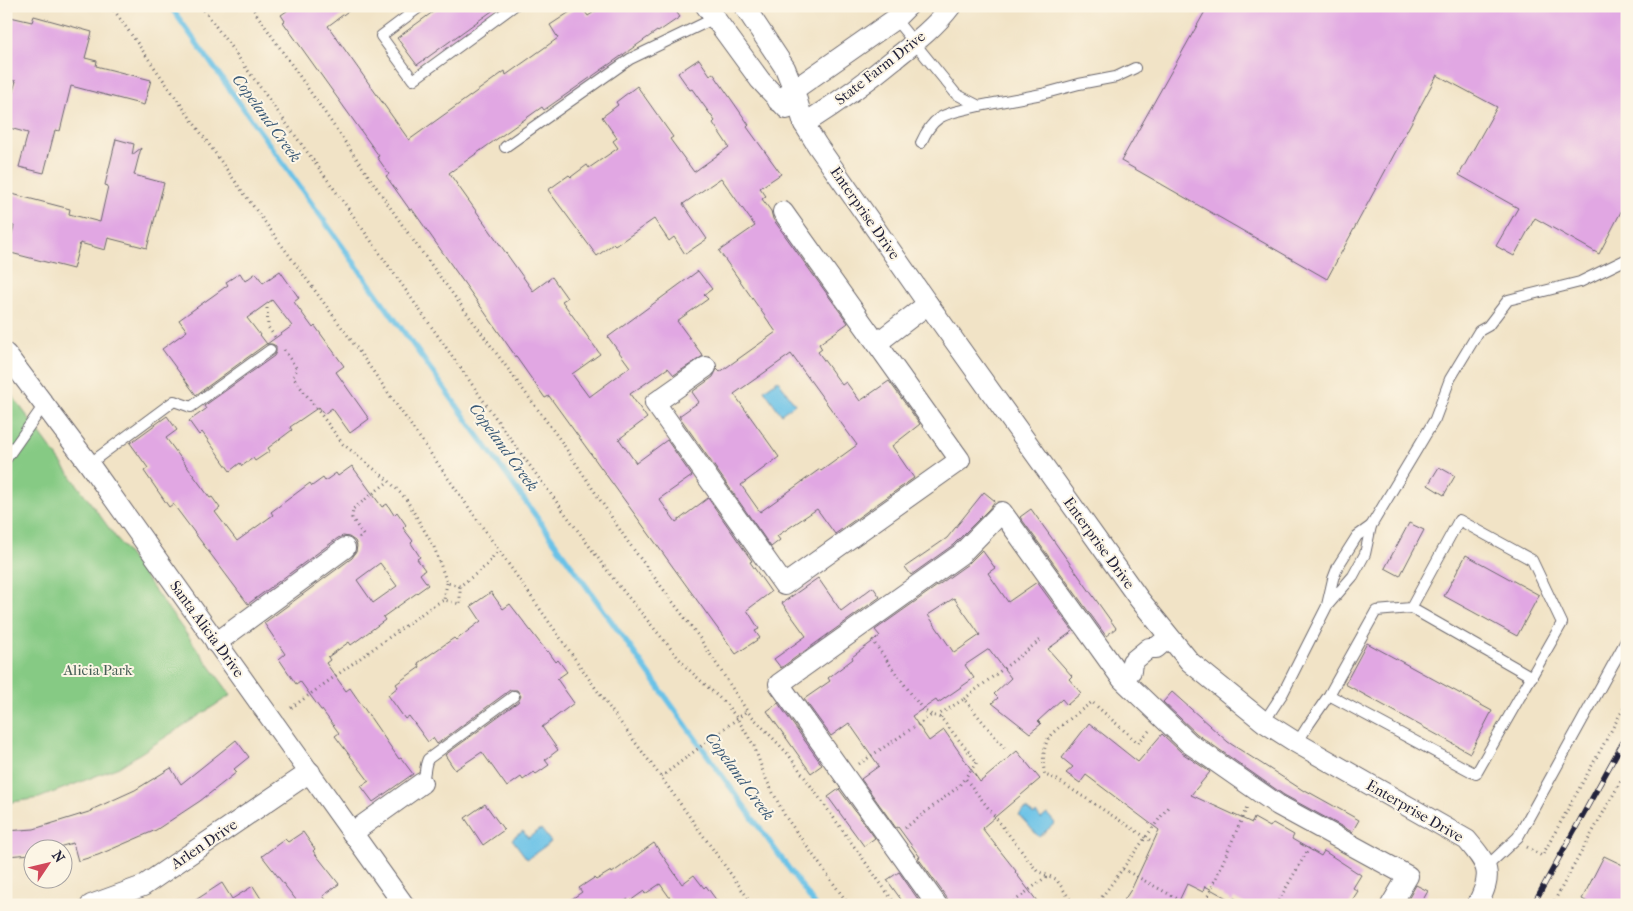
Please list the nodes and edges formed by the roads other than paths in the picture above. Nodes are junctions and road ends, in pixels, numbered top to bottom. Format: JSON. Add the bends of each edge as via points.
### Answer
{"nodes":[{"id":1,"x":421,"y":6,"type":"edge"},
{"id":2,"x":514,"y":6,"type":"edge"},
{"id":3,"x":744,"y":6,"type":"edge"},
{"id":4,"x":951,"y":6,"type":"edge"},
{"id":5,"x":710,"y":12,"type":"edge"},
{"id":6,"x":901,"y":12,"type":"edge"},
{"id":7,"x":914,"y":43,"type":"junction"},
{"id":8,"x":1135,"y":68,"type":"dead end"},
{"id":9,"x":794,"y":90,"type":"junction"},
{"id":10,"x":778,"y":101,"type":"junction"},
{"id":11,"x":979,"y":106,"type":"junction"},
{"id":12,"x":804,"y":124,"type":"junction"},
{"id":13,"x":921,"y":143,"type":"dead end"},
{"id":14,"x":505,"y":147,"type":"dead end"},
{"id":15,"x":783,"y":212,"type":"dead end"},
{"id":16,"x":1627,"y":259,"type":"edge"},
{"id":17,"x":928,"y":304,"type":"junction"},
{"id":18,"x":876,"y":343,"type":"junction"},
{"id":19,"x":270,"y":350,"type":"dead end"},
{"id":20,"x":6,"y":354,"type":"edge"},
{"id":21,"x":706,"y":368,"type":"dead end"},
{"id":22,"x":44,"y":405,"type":"junction"},
{"id":23,"x":6,"y":459,"type":"edge"},
{"id":24,"x":89,"y":464,"type":"junction"},
{"id":25,"x":1371,"y":526,"type":"junction"},
{"id":26,"x":346,"y":548,"type":"road end"},
{"id":27,"x":1327,"y":606,"type":"junction"},
{"id":28,"x":1410,"y":608,"type":"junction"},
{"id":29,"x":1627,"y":639,"type":"edge"},
{"id":30,"x":1162,"y":642,"type":"junction"},
{"id":31,"x":216,"y":643,"type":"junction"},
{"id":32,"x":1127,"y":675,"type":"junction"},
{"id":33,"x":1532,"y":676,"type":"junction"},
{"id":34,"x":1329,"y":695,"type":"junction"},
{"id":35,"x":514,"y":696,"type":"dead end"},
{"id":36,"x":1264,"y":722,"type":"junction"},
{"id":37,"x":1297,"y":743,"type":"junction"},
{"id":38,"x":310,"y":772,"type":"junction"},
{"id":39,"x":422,"y":783,"type":"joint"},
{"id":40,"x":352,"y":833,"type":"junction"},
{"id":41,"x":1486,"y":867,"type":"junction"},
{"id":42,"x":91,"y":905,"type":"edge"},
{"id":43,"x":404,"y":905,"type":"edge"},
{"id":44,"x":937,"y":905,"type":"edge"},
{"id":45,"x":1392,"y":905,"type":"edge"},
{"id":46,"x":1476,"y":905,"type":"edge"}],
"edges":[{"from":1,"to":2,"type":"lane","via":[[381,36],[413,80]]},
{"from":3,"to":9,"type":"street","name":"Enterprise Drive","via":[[785,68]]},
{"from":4,"to":7,"type":"street","name":"State Farm Drive","via":[[941,20]]},
{"from":5,"to":10,"type":"street","name":"Enterprise Drive"},
{"from":5,"to":14,"type":"lane","via":[[630,59]]},
{"from":6,"to":7,"type":"lane"},
{"from":6,"to":9,"type":"street","name":"State Farm Drive"},
{"from":7,"to":11,"type":"lane","via":[[956,94]]},
{"from":7,"to":12,"type":"street","name":"State Farm Drive"},
{"from":8,"to":11,"type":"lane","via":[[1116,77]]},
{"from":9,"to":10,"type":"street","name":"State Farm Drive"},
{"from":9,"to":12,"type":"street","name":"Enterprise Drive"},
{"from":10,"to":12,"type":"street","name":"Enterprise Drive"},
{"from":11,"to":13,"type":"lane","via":[[946,113],[926,130]]},
{"from":12,"to":17,"type":"street","name":"Enterprise Drive"},
{"from":15,"to":18,"type":"street"},
{"from":16,"to":25,"type":"lane","via":[[1580,282],[1508,300],[1488,326],[1479,332],[1450,379],[1434,419]]},
{"from":17,"to":18,"type":"street"},
{"from":17,"to":30,"type":"street","name":"Enterprise Drive","via":[[1139,599]]},
{"from":18,"to":21,"type":"street","via":[[960,460],[784,585],[655,403]]},
{"from":19,"to":24,"type":"lane","via":[[191,407],[174,401]]},
{"from":20,"to":22,"type":"street","name":"Santa Alicia Drive"},
{"from":22,"to":23,"type":"lane"},
{"from":22,"to":24,"type":"street","name":"Santa Alicia Drive"},
{"from":24,"to":31,"type":"street","name":"Santa Alicia Drive"},
{"from":25,"to":27,"type":"lane","via":[[1364,554],[1353,576]]},
{"from":25,"to":27,"type":"lane","via":[[1356,536],[1338,566]]},
{"from":26,"to":31,"type":"street"},
{"from":27,"to":36,"type":"lane"},
{"from":28,"to":33,"type":"lane"},
{"from":28,"to":33,"type":"lane","via":[[1459,520],[1532,560],[1562,623]]},
{"from":28,"to":34,"type":"lane","via":[[1376,611]]},
{"from":29,"to":41,"type":"lane","via":[[1518,837]]},
{"from":30,"to":32,"type":"street","via":[[1156,655],[1140,671]]},
{"from":30,"to":36,"type":"street","name":"Enterprise Drive"},
{"from":31,"to":38,"type":"street","name":"Santa Alicia Drive"},
{"from":32,"to":44,"type":"street","via":[[1002,512],[961,554],[779,684]]},
{"from":32,"to":45,"type":"street","via":[[1189,743],[1278,805],[1408,876]]},
{"from":33,"to":34,"type":"lane","via":[[1476,774]]},
{"from":34,"to":37,"type":"lane"},
{"from":35,"to":39,"type":"lane","via":[[428,758]]},
{"from":36,"to":37,"type":"street","name":"Enterprise Drive"},
{"from":37,"to":41,"type":"street","name":"Enterprise Drive","via":[[1466,840]]},
{"from":38,"to":40,"type":"street","name":"Santa Alicia Drive"},
{"from":38,"to":42,"type":"street","name":"Arlen Drive","via":[[143,886]]},
{"from":39,"to":40,"type":"street"},
{"from":40,"to":43,"type":"street","name":"Santa Alicia Drive"},
{"from":41,"to":46,"type":"street","via":[[1485,888]]}]}
